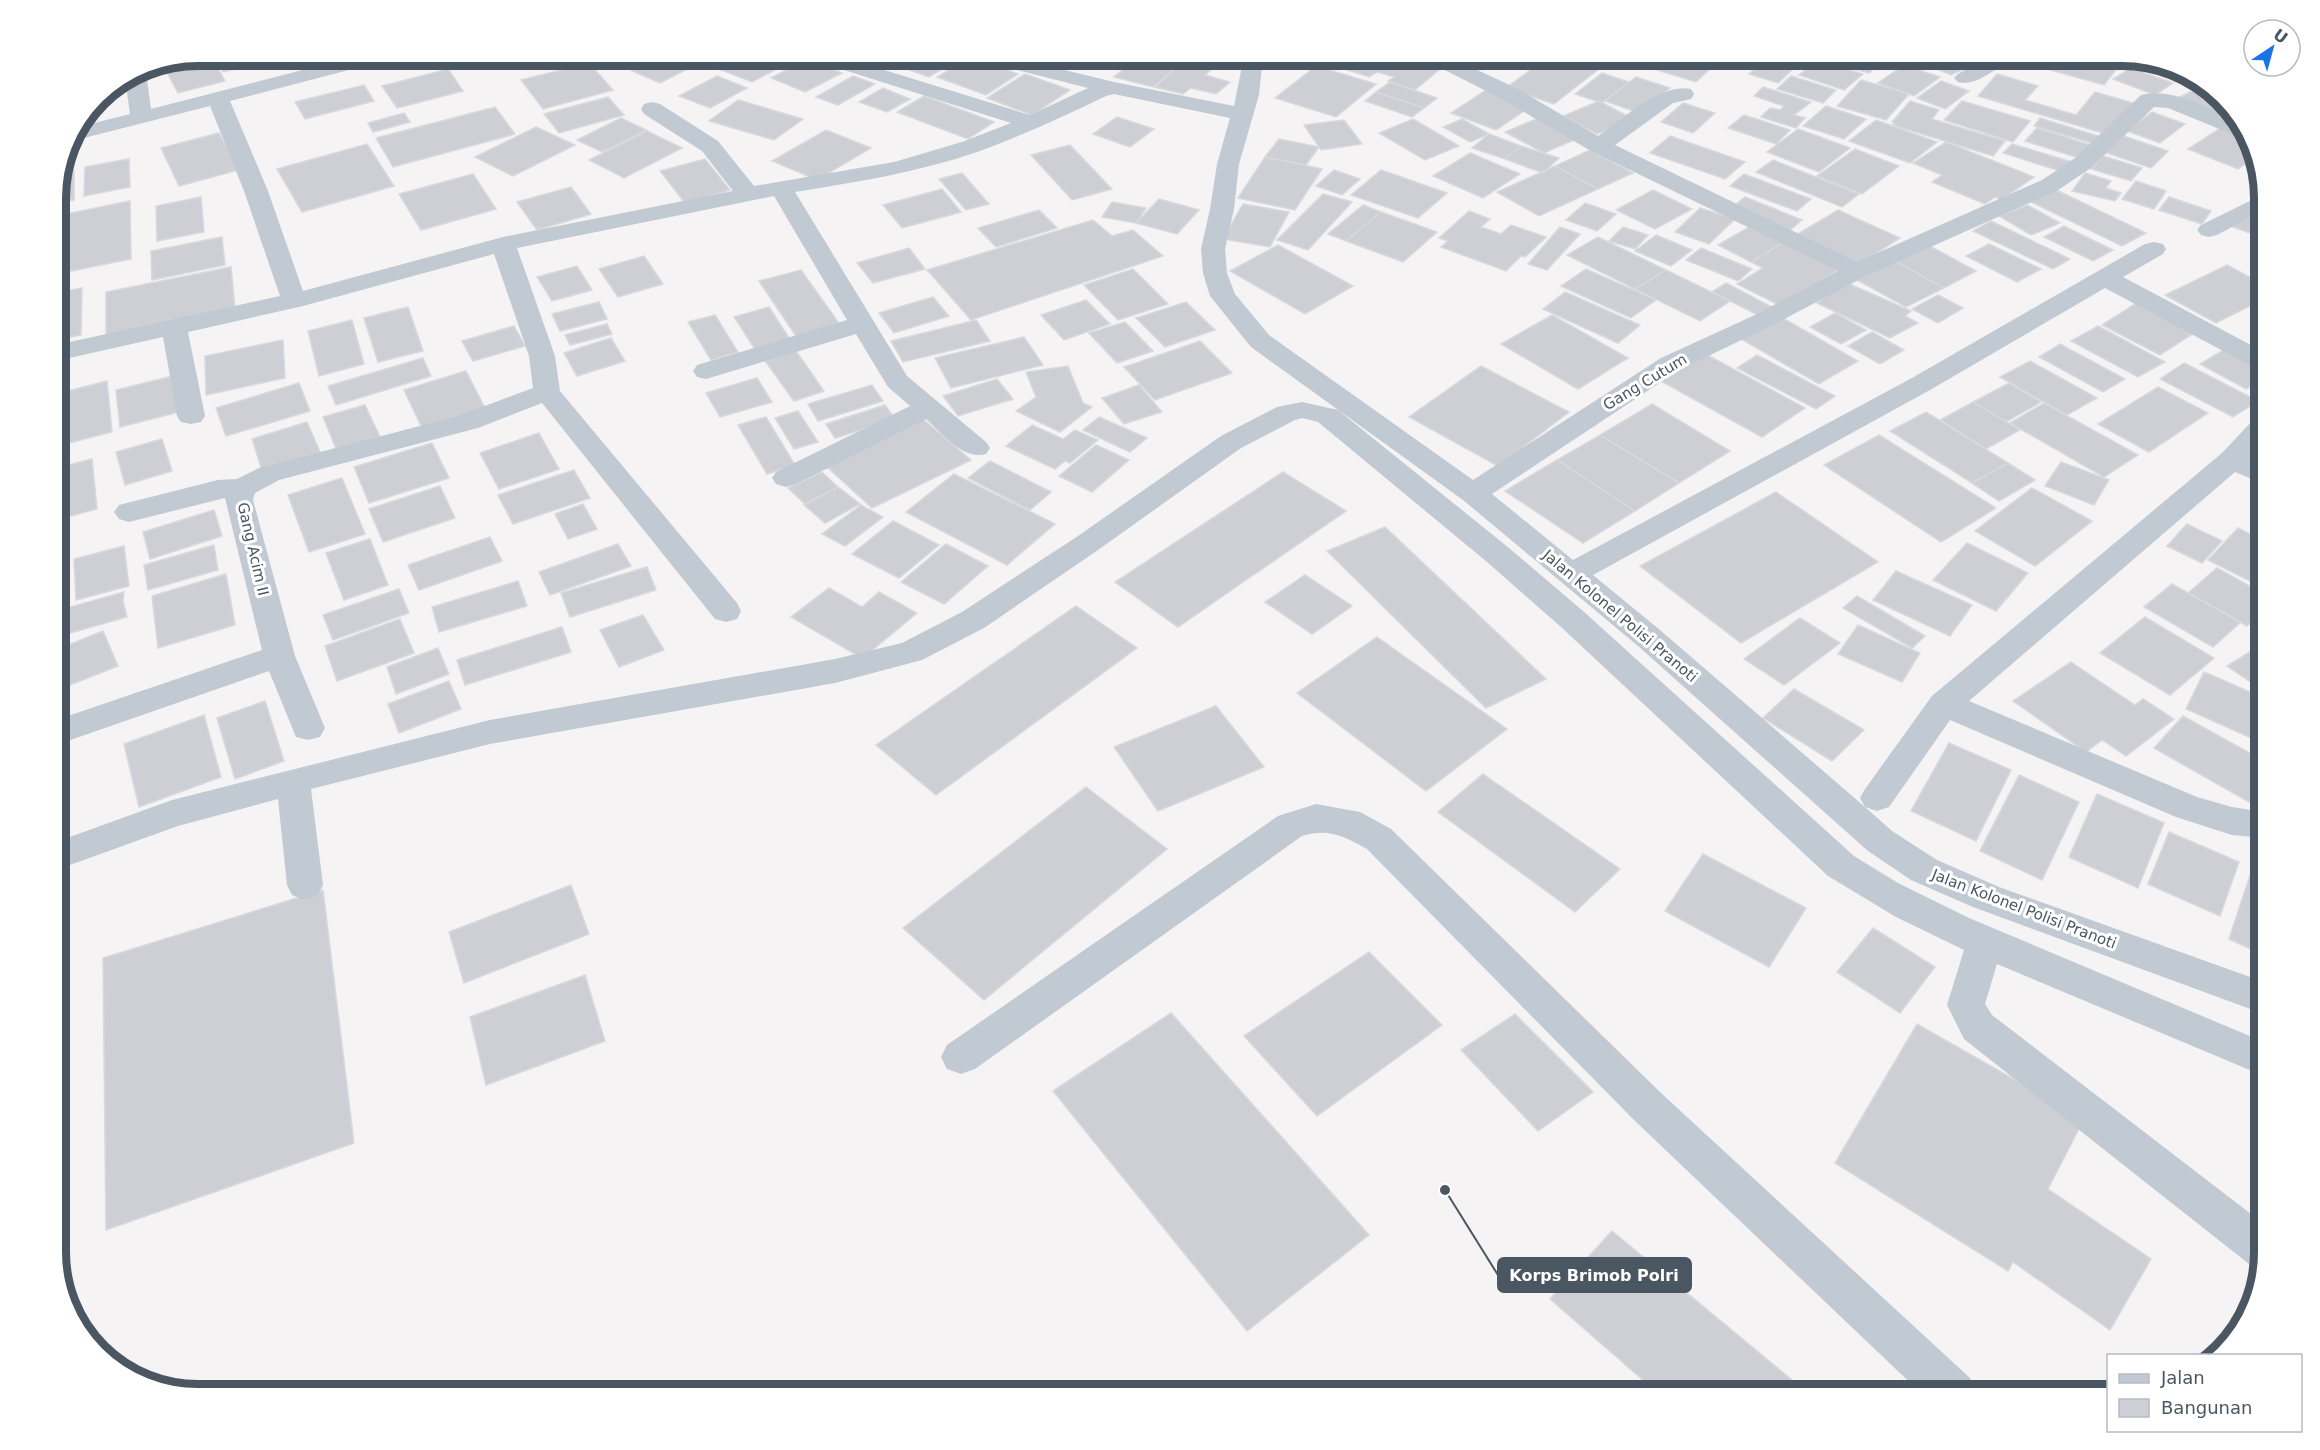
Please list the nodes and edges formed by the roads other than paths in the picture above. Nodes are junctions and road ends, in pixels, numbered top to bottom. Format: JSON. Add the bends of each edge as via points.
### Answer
{"nodes":[{"id":1,"x":312,"y":66,"type":"edge"},
{"id":2,"x":851,"y":66,"type":"edge"},
{"id":3,"x":1025,"y":66,"type":"edge"},
{"id":4,"x":1252,"y":66,"type":"edge"},
{"id":5,"x":1453,"y":66,"type":"edge"},
{"id":6,"x":1986,"y":66,"type":"edge"},
{"id":7,"x":1965,"y":78,"type":"dead end"},
{"id":8,"x":136,"y":82,"type":"edge"},
{"id":9,"x":1114,"y":88,"type":"junction"},
{"id":10,"x":1683,"y":94,"type":"dead end"},
{"id":11,"x":217,"y":97,"type":"junction"},
{"id":12,"x":652,"y":109,"type":"dead end"},
{"id":13,"x":1242,"y":114,"type":"junction"},
{"id":14,"x":141,"y":116,"type":"junction"},
{"id":15,"x":1032,"y":123,"type":"junction"},
{"id":16,"x":2233,"y":126,"type":"edge"},
{"id":17,"x":84,"y":132,"type":"edge"},
{"id":18,"x":1599,"y":146,"type":"junction"},
{"id":19,"x":781,"y":188,"type":"junction"},
{"id":20,"x":748,"y":194,"type":"junction"},
{"id":21,"x":2254,"y":207,"type":"edge"},
{"id":22,"x":2209,"y":230,"type":"dead end"},
{"id":23,"x":503,"y":244,"type":"junction"},
{"id":24,"x":2154,"y":249,"type":"dead end"},
{"id":25,"x":1857,"y":271,"type":"junction"},
{"id":26,"x":2103,"y":277,"type":"junction"},
{"id":27,"x":294,"y":301,"type":"junction"},
{"id":28,"x":863,"y":323,"type":"junction"},
{"id":29,"x":174,"y":326,"type":"junction"},
{"id":30,"x":66,"y":351,"type":"edge"},
{"id":31,"x":2254,"y":356,"type":"edge"},
{"id":32,"x":706,"y":372,"type":"dead end"},
{"id":33,"x":547,"y":392,"type":"junction"},
{"id":34,"x":927,"y":408,"type":"junction"},
{"id":35,"x":191,"y":416,"type":"dead end"},
{"id":36,"x":2254,"y":436,"type":"edge"},
{"id":37,"x":975,"y":448,"type":"dead end"},
{"id":38,"x":2232,"y":459,"type":"junction"},
{"id":39,"x":2254,"y":470,"type":"edge"},
{"id":40,"x":786,"y":478,"type":"dead end"},
{"id":41,"x":242,"y":488,"type":"junction"},
{"id":42,"x":1473,"y":493,"type":"junction"},
{"id":43,"x":129,"y":512,"type":"dead end"},
{"id":44,"x":1571,"y":574,"type":"junction"},
{"id":45,"x":726,"y":611,"type":"dead end"},
{"id":46,"x":279,"y":656,"type":"junction"},
{"id":47,"x":1944,"y":704,"type":"junction"},
{"id":48,"x":308,"y":728,"type":"dead end"},
{"id":49,"x":66,"y":730,"type":"edge"},
{"id":50,"x":293,"y":782,"type":"junction"},
{"id":51,"x":1877,"y":798,"type":"dead end"},
{"id":52,"x":2254,"y":824,"type":"edge"},
{"id":53,"x":66,"y":852,"type":"edge"},
{"id":54,"x":305,"y":885,"type":"dead end"},
{"id":55,"x":1985,"y":942,"type":"junction"},
{"id":56,"x":2254,"y":994,"type":"edge"},
{"id":57,"x":2254,"y":1055,"type":"edge"},
{"id":58,"x":961,"y":1057,"type":"dead end"},
{"id":59,"x":2254,"y":1231,"type":"edge"},
{"id":60,"x":1942,"y":1384,"type":"edge"}],
"edges":[{"from":1,"to":11,"type":"street","via":[[292,69]]},
{"from":2,"to":15,"type":"street"},
{"from":3,"to":9,"type":"street"},
{"from":4,"to":13,"type":"street","name":"Jalan Kolonel Polisi Pranoti"},
{"from":5,"to":18,"type":"street"},
{"from":6,"to":7,"type":"street"},
{"from":8,"to":14,"type":"street"},
{"from":9,"to":13,"type":"street"},
{"from":9,"to":15,"type":"street","via":[[1089,95]]},
{"from":10,"to":18,"type":"street","via":[[1666,98]]},
{"from":11,"to":14,"type":"street"},
{"from":11,"to":27,"type":"street","via":[[256,191]]},
{"from":12,"to":20,"type":"street","via":[[710,146]]},
{"from":13,"to":42,"type":"street","name":"Jalan Kolonel Polisi Pranoti","via":[[1228,164],[1213,249],[1215,273],[1223,296],[1260,341]]},
{"from":14,"to":17,"type":"street"},
{"from":15,"to":19,"type":"street","via":[[970,147],[896,168]]},
{"from":16,"to":25,"type":"street","name":"Gang Cutum","via":[[2172,102],[2148,99],[2083,163],[2050,185]]},
{"from":18,"to":25,"type":"street"},
{"from":19,"to":20,"type":"street"},
{"from":19,"to":28,"type":"street"},
{"from":20,"to":23,"type":"street"},
{"from":21,"to":22,"type":"street"},
{"from":23,"to":27,"type":"street"},
{"from":23,"to":33,"type":"street","via":[[542,356]]},
{"from":24,"to":26,"type":"street"},
{"from":25,"to":42,"type":"street","name":"Gang Cutum","via":[[1670,364]]},
{"from":26,"to":31,"type":"street"},
{"from":26,"to":44,"type":"street","via":[[1921,384]]},
{"from":27,"to":29,"type":"street"},
{"from":28,"to":32,"type":"street"},
{"from":28,"to":34,"type":"street","via":[[897,381]]},
{"from":29,"to":30,"type":"street"},
{"from":29,"to":35,"type":"street"},
{"from":33,"to":41,"type":"street","name":"Gang Acim II","via":[[468,422],[269,474]]},
{"from":33,"to":45,"type":"street"},
{"from":34,"to":37,"type":"street"},
{"from":34,"to":40,"type":"street"},
{"from":36,"to":38,"type":"street"},
{"from":38,"to":39,"type":"street"},
{"from":38,"to":47,"type":"street"},
{"from":41,"to":43,"type":"street","via":[[218,489]]},
{"from":41,"to":46,"type":"street","name":"Gang Acim II","via":[[239,500]]},
{"from":42,"to":44,"type":"street","name":"Jalan Kolonel Polisi Pranoti"},
{"from":44,"to":56,"type":"street","name":"Jalan Kolonel Polisi Pranoti","via":[[1880,841],[1924,870],[1986,897]]},
{"from":46,"to":48,"type":"street","name":"Gang Acim II"},
{"from":46,"to":49,"type":"street"},
{"from":47,"to":51,"type":"street"},
{"from":47,"to":52,"type":"street","via":[[2188,808]]},
{"from":50,"to":53,"type":"street","via":[[172,814]]},
{"from":50,"to":54,"type":"street"},
{"from":50,"to":55,"type":"street","via":[[490,732],[835,671],[911,652],[973,620],[1231,442],[1287,413],[1302,410],[1328,417],[1498,555],[1841,866],[1911,909]]},
{"from":55,"to":57,"type":"street"},
{"from":55,"to":59,"type":"street","via":[[1966,1005],[1978,1027]]},
{"from":58,"to":60,"type":"street","via":[[1290,826],[1316,818],[1348,822],[1379,839],[1647,1106]]}]}
